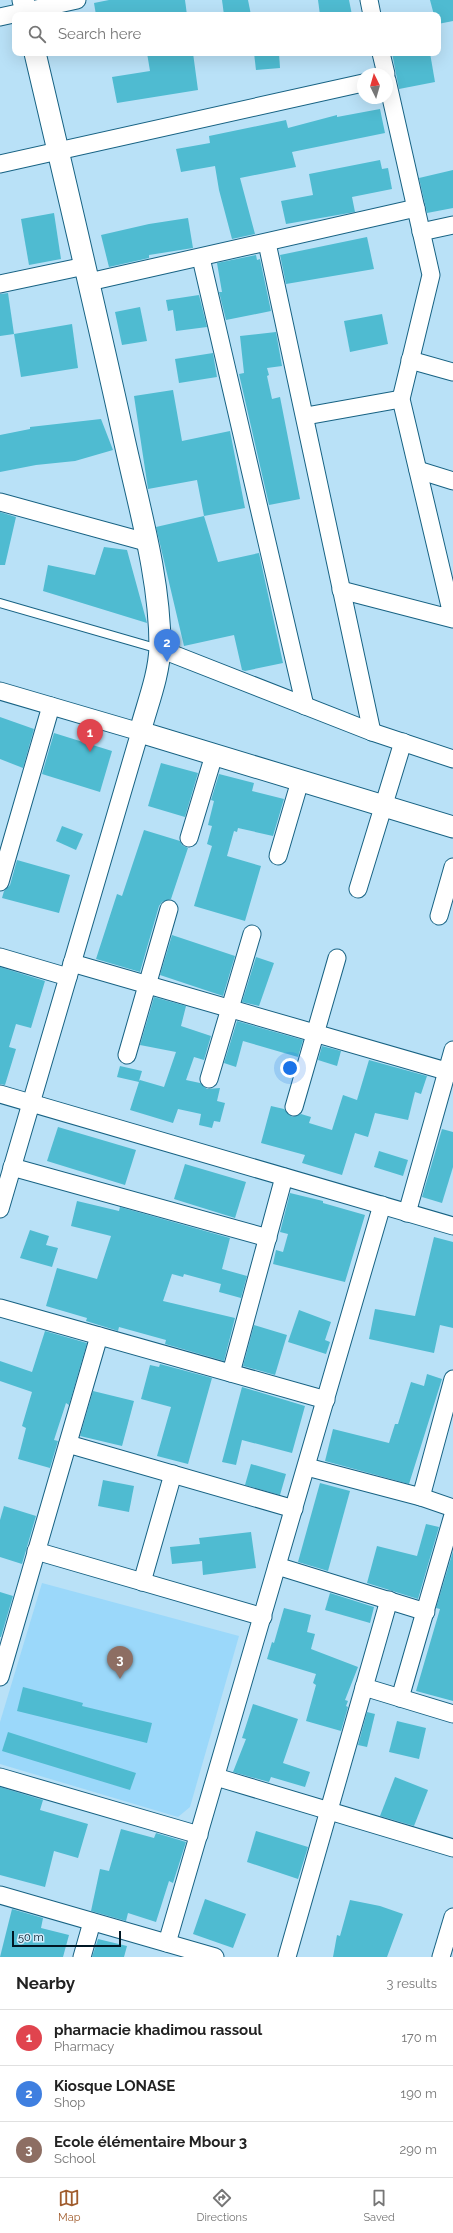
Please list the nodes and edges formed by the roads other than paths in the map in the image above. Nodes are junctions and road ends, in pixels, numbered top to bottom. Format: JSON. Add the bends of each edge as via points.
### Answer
{"nodes":[{"id":1,"x":76,"y":0,"type":"edge"},
{"id":2,"x":369,"y":0,"type":"edge"},
{"id":3,"x":25,"y":9,"type":"edge"},
{"id":4,"x":371,"y":12,"type":"edge"},
{"id":5,"x":12,"y":13,"type":"edge"},
{"id":6,"x":0,"y":17,"type":"edge"},
{"id":7,"x":37,"y":56,"type":"edge"},
{"id":8,"x":382,"y":56,"type":"edge"},
{"id":9,"x":385,"y":68,"type":"edge"},
{"id":10,"x":357,"y":84,"type":"edge"},
{"id":11,"x":392,"y":104,"type":"edge"},
{"id":12,"x":58,"y":151,"type":"junction"},
{"id":13,"x":0,"y":164,"type":"edge"},
{"id":14,"x":416,"y":208,"type":"junction"},
{"id":15,"x":453,"y":225,"type":"edge"},
{"id":16,"x":421,"y":232,"type":"junction"},
{"id":17,"x":267,"y":243,"type":"junction"},
{"id":18,"x":201,"y":258,"type":"junction"},
{"id":19,"x":87,"y":274,"type":"junction"},
{"id":20,"x":0,"y":284,"type":"edge"},
{"id":21,"x":410,"y":360,"type":"junction"},
{"id":22,"x":453,"y":372,"type":"edge"},
{"id":23,"x":401,"y":399,"type":"junction"},
{"id":24,"x":306,"y":416,"type":"junction"},
{"id":25,"x":418,"y":470,"type":"junction"},
{"id":26,"x":453,"y":481,"type":"edge"},
{"id":27,"x":0,"y":502,"type":"edge"},
{"id":28,"x":146,"y":542,"type":"junction"},
{"id":29,"x":341,"y":590,"type":"junction"},
{"id":30,"x":0,"y":603,"type":"edge"},
{"id":31,"x":160,"y":649,"type":"junction"},
{"id":32,"x":0,"y":690,"type":"edge"},
{"id":33,"x":51,"y":706,"type":"junction"},
{"id":34,"x":305,"y":706,"type":"junction"},
{"id":35,"x":140,"y":732,"type":"junction"},
{"id":36,"x":372,"y":732,"type":"junction"},
{"id":37,"x":403,"y":742,"type":"junction"},
{"id":38,"x":214,"y":755,"type":"junction"},
{"id":39,"x":453,"y":759,"type":"edge"},
{"id":40,"x":300,"y":781,"type":"junction"},
{"id":41,"x":383,"y":806,"type":"junction"},
{"id":42,"x":453,"y":828,"type":"edge"},
{"id":43,"x":188,"y":838,"type":"dead end"},
{"id":44,"x":278,"y":856,"type":"dead end"},
{"id":45,"x":453,"y":867,"type":"edge"},
{"id":46,"x":0,"y":882,"type":"edge"},
{"id":47,"x":358,"y":889,"type":"dead end"},
{"id":48,"x":169,"y":909,"type":"dead end"},
{"id":49,"x":439,"y":916,"type":"dead end"},
{"id":50,"x":252,"y":934,"type":"dead end"},
{"id":51,"x":0,"y":957,"type":"edge"},
{"id":52,"x":337,"y":958,"type":"dead end"},
{"id":53,"x":70,"y":970,"type":"junction"},
{"id":54,"x":147,"y":985,"type":"junction"},
{"id":55,"x":230,"y":1009,"type":"junction"},
{"id":56,"x":315,"y":1033,"type":"junction"},
{"id":57,"x":453,"y":1050,"type":"edge"},
{"id":58,"x":127,"y":1054,"type":"dead end"},
{"id":59,"x":450,"y":1072,"type":"edge"},
{"id":60,"x":209,"y":1079,"type":"dead end"},
{"id":61,"x":0,"y":1094,"type":"edge"},
{"id":62,"x":31,"y":1103,"type":"junction"},
{"id":63,"x":294,"y":1107,"type":"dead end"},
{"id":64,"x":12,"y":1167,"type":"junction"},
{"id":65,"x":284,"y":1177,"type":"junction"},
{"id":66,"x":382,"y":1205,"type":"junction"},
{"id":67,"x":0,"y":1209,"type":"edge"},
{"id":68,"x":407,"y":1213,"type":"junction"},
{"id":69,"x":453,"y":1226,"type":"edge"},
{"id":70,"x":268,"y":1238,"type":"junction"},
{"id":71,"x":0,"y":1308,"type":"edge"},
{"id":72,"x":99,"y":1336,"type":"junction"},
{"id":73,"x":231,"y":1373,"type":"junction"},
{"id":74,"x":453,"y":1378,"type":"edge"},
{"id":75,"x":450,"y":1399,"type":"edge"},
{"id":76,"x":326,"y":1400,"type":"junction"},
{"id":77,"x":68,"y":1444,"type":"junction"},
{"id":78,"x":307,"y":1467,"type":"junction"},
{"id":79,"x":173,"y":1474,"type":"junction"},
{"id":80,"x":421,"y":1497,"type":"junction"},
{"id":81,"x":453,"y":1508,"type":"edge"},
{"id":82,"x":294,"y":1509,"type":"junction"},
{"id":83,"x":453,"y":1515,"type":"edge"},
{"id":84,"x":36,"y":1551,"type":"junction"},
{"id":85,"x":277,"y":1566,"type":"junction"},
{"id":86,"x":142,"y":1582,"type":"junction"},
{"id":87,"x":389,"y":1600,"type":"junction"},
{"id":88,"x":426,"y":1612,"type":"junction"},
{"id":89,"x":263,"y":1617,"type":"junction"},
{"id":90,"x":0,"y":1677,"type":"edge"},
{"id":91,"x":364,"y":1687,"type":"junction"},
{"id":92,"x":400,"y":1698,"type":"junction"},
{"id":93,"x":453,"y":1714,"type":"edge"},
{"id":94,"x":0,"y":1777,"type":"edge"},
{"id":95,"x":216,"y":1777,"type":"junction"},
{"id":96,"x":329,"y":1811,"type":"junction"},
{"id":97,"x":199,"y":1835,"type":"junction"},
{"id":98,"x":453,"y":1848,"type":"edge"},
{"id":99,"x":0,"y":1895,"type":"edge"},
{"id":100,"x":453,"y":1916,"type":"edge"},
{"id":101,"x":92,"y":1922,"type":"junction"},
{"id":102,"x":167,"y":1943,"type":"junction"},
{"id":103,"x":82,"y":1957,"type":"edge"},
{"id":104,"x":215,"y":1957,"type":"edge"},
{"id":105,"x":287,"y":1957,"type":"edge"},
{"id":106,"x":441,"y":1957,"type":"edge"}],
"edges":[{"from":1,"to":3,"type":"street"},
{"from":2,"to":4,"type":"street"},
{"from":5,"to":6,"type":"street"},
{"from":7,"to":12,"type":"street"},
{"from":8,"to":9,"type":"street"},
{"from":10,"to":12,"type":"street"},
{"from":11,"to":14,"type":"street"},
{"from":12,"to":13,"type":"street"},
{"from":12,"to":19,"type":"street"},
{"from":14,"to":16,"type":"street"},
{"from":14,"to":17,"type":"street"},
{"from":15,"to":16,"type":"street"},
{"from":16,"to":21,"type":"street","via":[[431,275]]},
{"from":17,"to":18,"type":"street"},
{"from":17,"to":24,"type":"street"},
{"from":18,"to":19,"type":"street"},
{"from":18,"to":34,"type":"street"},
{"from":19,"to":20,"type":"street"},
{"from":19,"to":28,"type":"street"},
{"from":21,"to":22,"type":"street"},
{"from":21,"to":23,"type":"street"},
{"from":23,"to":24,"type":"street"},
{"from":23,"to":25,"type":"street"},
{"from":24,"to":29,"type":"street"},
{"from":25,"to":26,"type":"street"},
{"from":25,"to":29,"type":"street","via":[[453,619]]},
{"from":27,"to":28,"type":"street"},
{"from":28,"to":31,"type":"street","via":[[157,603]]},
{"from":29,"to":36,"type":"street"},
{"from":30,"to":31,"type":"lane"},
{"from":31,"to":34,"type":"street"},
{"from":31,"to":35,"type":"street","via":[[154,683]]},
{"from":32,"to":33,"type":"street"},
{"from":33,"to":35,"type":"street"},
{"from":33,"to":46,"type":"street"},
{"from":34,"to":36,"type":"street"},
{"from":35,"to":38,"type":"street"},
{"from":35,"to":53,"type":"street"},
{"from":36,"to":37,"type":"street"},
{"from":37,"to":39,"type":"street"},
{"from":37,"to":41,"type":"street"},
{"from":38,"to":40,"type":"street"},
{"from":38,"to":43,"type":"street"},
{"from":40,"to":41,"type":"street"},
{"from":40,"to":44,"type":"street"},
{"from":41,"to":42,"type":"street"},
{"from":41,"to":47,"type":"street"},
{"from":45,"to":49,"type":"street"},
{"from":48,"to":54,"type":"street"},
{"from":50,"to":55,"type":"street"},
{"from":51,"to":53,"type":"street"},
{"from":52,"to":56,"type":"street"},
{"from":53,"to":54,"type":"street"},
{"from":53,"to":62,"type":"street"},
{"from":54,"to":55,"type":"street"},
{"from":54,"to":58,"type":"street"},
{"from":55,"to":56,"type":"street"},
{"from":55,"to":60,"type":"street"},
{"from":56,"to":59,"type":"street"},
{"from":56,"to":63,"type":"street"},
{"from":57,"to":59,"type":"street"},
{"from":59,"to":68,"type":"street"},
{"from":61,"to":62,"type":"street"},
{"from":62,"to":64,"type":"street"},
{"from":62,"to":65,"type":"street"},
{"from":64,"to":67,"type":"street"},
{"from":64,"to":70,"type":"street"},
{"from":65,"to":66,"type":"street"},
{"from":65,"to":70,"type":"street"},
{"from":66,"to":68,"type":"street"},
{"from":66,"to":76,"type":"street"},
{"from":68,"to":69,"type":"street"},
{"from":70,"to":73,"type":"street"},
{"from":71,"to":72,"type":"street"},
{"from":72,"to":73,"type":"street"},
{"from":72,"to":77,"type":"street"},
{"from":73,"to":76,"type":"street"},
{"from":74,"to":75,"type":"street"},
{"from":75,"to":80,"type":"street"},
{"from":76,"to":78,"type":"street"},
{"from":77,"to":79,"type":"street"},
{"from":77,"to":84,"type":"street"},
{"from":78,"to":80,"type":"street"},
{"from":78,"to":82,"type":"street"},
{"from":79,"to":82,"type":"street"},
{"from":79,"to":86,"type":"street"},
{"from":80,"to":81,"type":"street"},
{"from":82,"to":85,"type":"street"},
{"from":83,"to":88,"type":"street"},
{"from":84,"to":86,"type":"street"},
{"from":84,"to":90,"type":"street"},
{"from":85,"to":87,"type":"street"},
{"from":85,"to":89,"type":"street"},
{"from":86,"to":89,"type":"street"},
{"from":87,"to":88,"type":"street"},
{"from":87,"to":91,"type":"street"},
{"from":88,"to":92,"type":"street"},
{"from":89,"to":95,"type":"street"},
{"from":91,"to":92,"type":"street"},
{"from":91,"to":96,"type":"street"},
{"from":92,"to":93,"type":"street"},
{"from":94,"to":97,"type":"street"},
{"from":95,"to":96,"type":"street"},
{"from":95,"to":97,"type":"street"},
{"from":96,"to":98,"type":"street"},
{"from":96,"to":105,"type":"street"},
{"from":97,"to":102,"type":"street"},
{"from":99,"to":101,"type":"street"},
{"from":100,"to":106,"type":"street"},
{"from":101,"to":102,"type":"street"},
{"from":101,"to":103,"type":"street"},
{"from":102,"to":104,"type":"street"}]}
